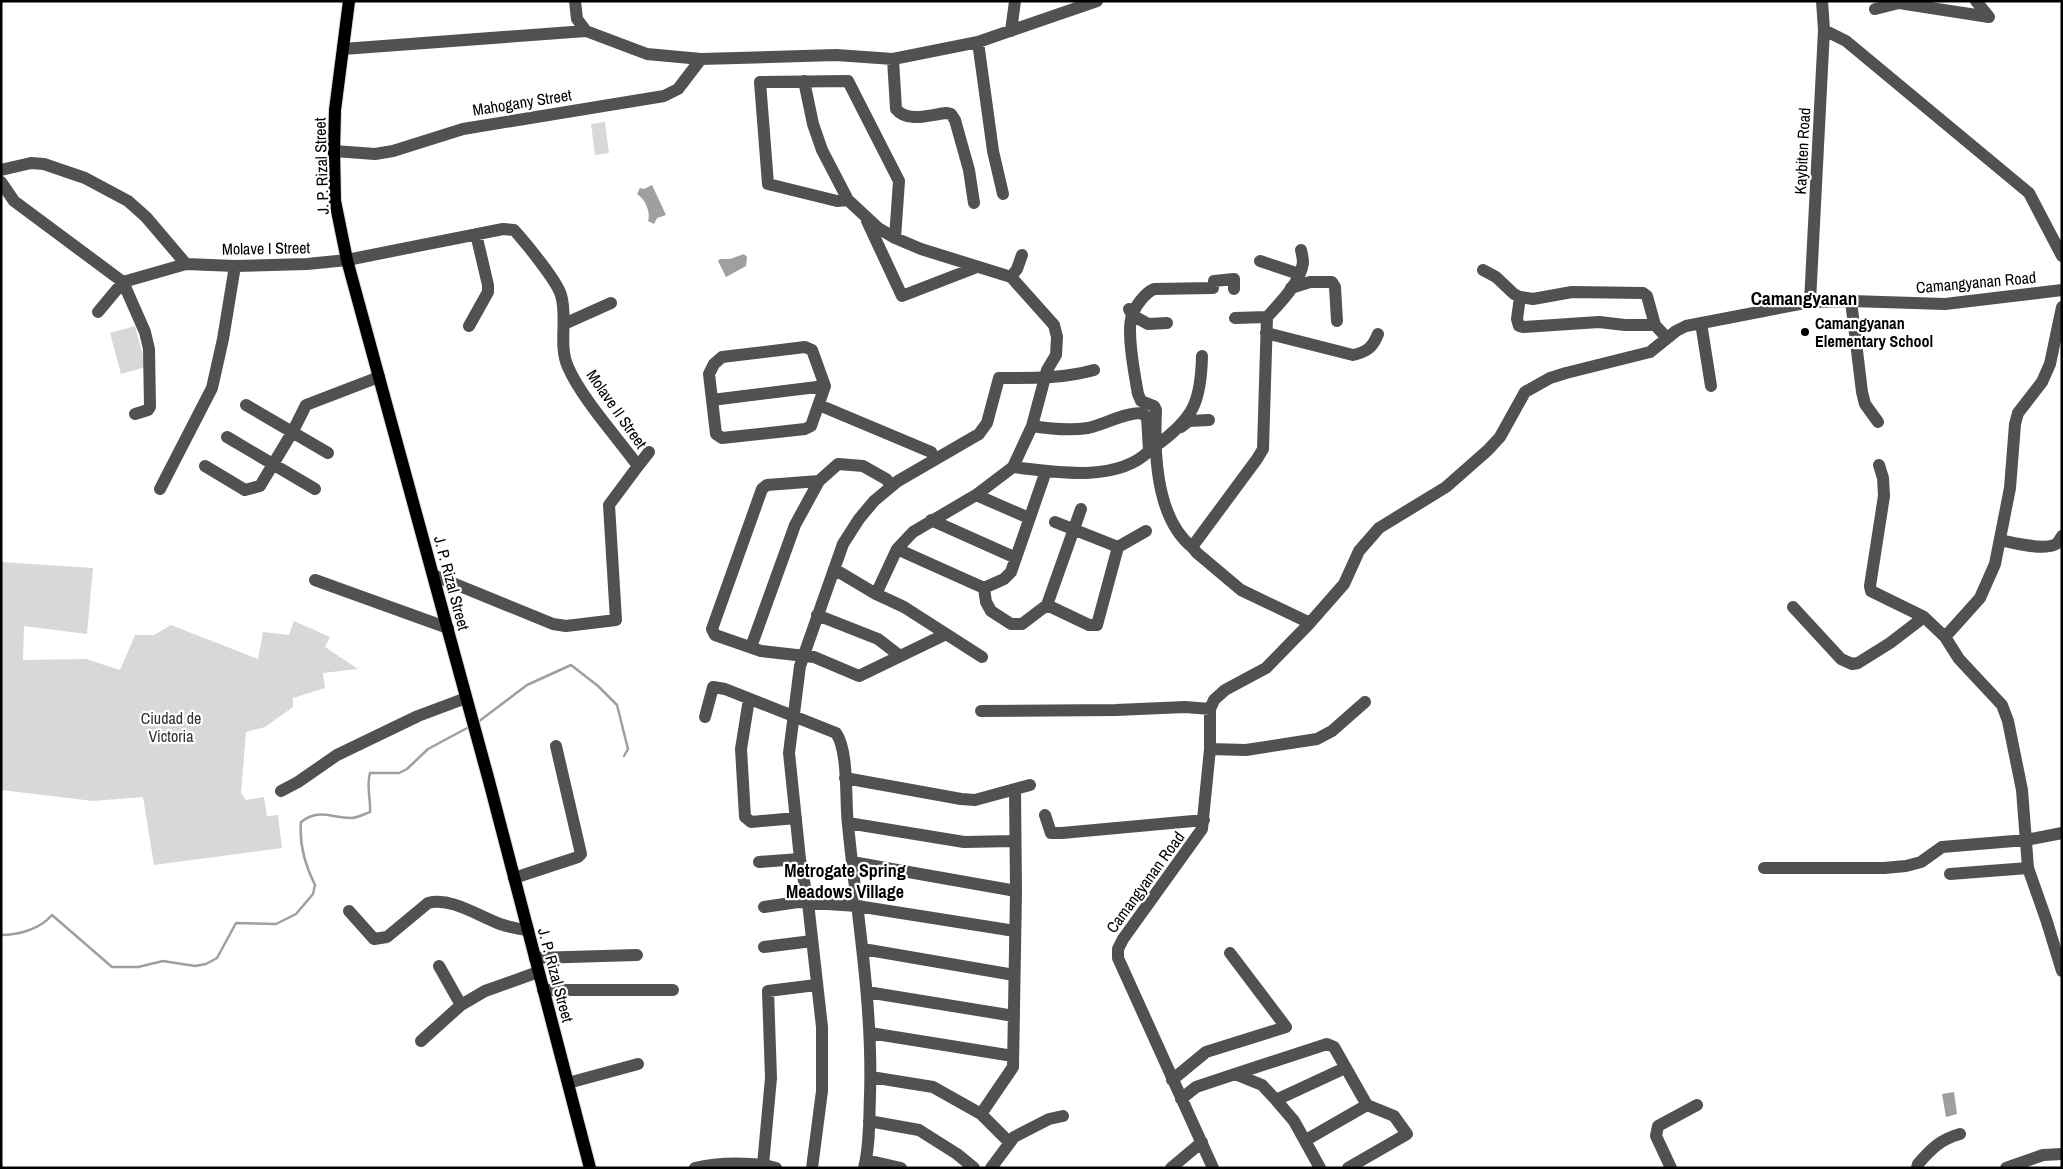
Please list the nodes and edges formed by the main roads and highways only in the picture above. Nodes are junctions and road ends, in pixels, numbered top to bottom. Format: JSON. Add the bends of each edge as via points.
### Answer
{"nodes":[{"id":1,"x":349,"y":1,"type":"edge"},
{"id":2,"x":590,"y":1168,"type":"edge"}],
"edges":[{"from":1,"to":2,"type":"main road","name":"J. P. Rizal Street","via":[[335,110],[334,151],[335,201],[347,260]]}]}
